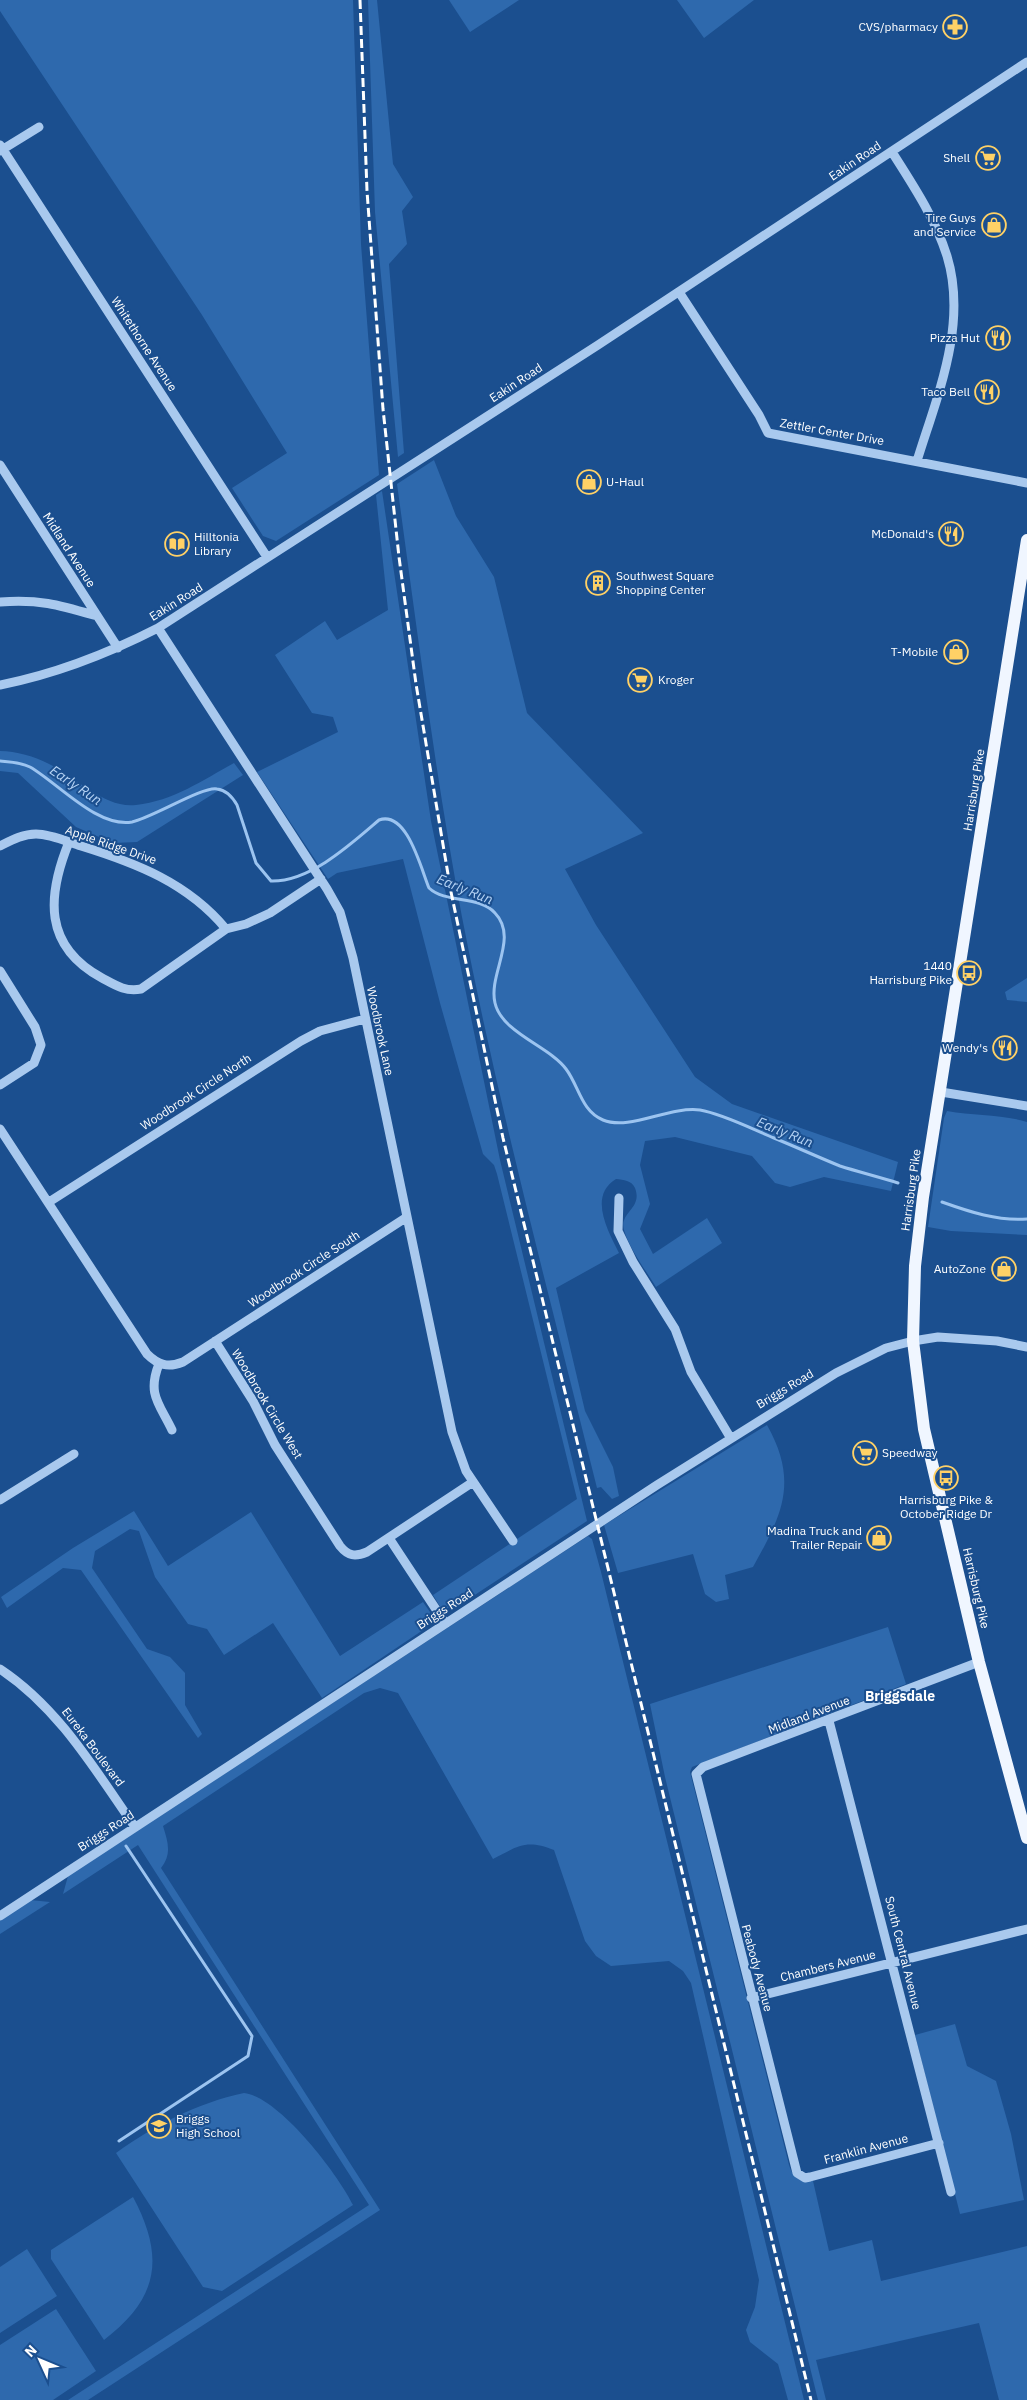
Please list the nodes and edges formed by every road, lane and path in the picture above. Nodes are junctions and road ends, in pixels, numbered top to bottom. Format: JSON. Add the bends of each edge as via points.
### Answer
{"nodes":[{"id":1,"x":1027,"y":62,"type":"edge"},
{"id":2,"x":39,"y":127,"type":"dead end"},
{"id":3,"x":1,"y":148,"type":"edge"},
{"id":4,"x":892,"y":152,"type":"junction"},
{"id":5,"x":679,"y":292,"type":"junction"},
{"id":6,"x":917,"y":461,"type":"junction"},
{"id":7,"x":0,"y":465,"type":"edge"},
{"id":8,"x":1027,"y":482,"type":"edge"},
{"id":9,"x":1027,"y":540,"type":"edge"},
{"id":10,"x":267,"y":557,"type":"junction"},
{"id":11,"x":0,"y":602,"type":"edge"},
{"id":12,"x":97,"y":616,"type":"junction"},
{"id":13,"x":158,"y":628,"type":"junction"},
{"id":14,"x":118,"y":648,"type":"junction"},
{"id":15,"x":0,"y":685,"type":"edge"},
{"id":16,"x":69,"y":842,"type":"junction"},
{"id":17,"x":0,"y":846,"type":"edge"},
{"id":18,"x":318,"y":876,"type":"junction"},
{"id":19,"x":226,"y":929,"type":"junction"},
{"id":20,"x":0,"y":971,"type":"edge"},
{"id":21,"x":365,"y":1019,"type":"junction"},
{"id":22,"x":0,"y":1085,"type":"edge"},
{"id":23,"x":941,"y":1092,"type":"junction"},
{"id":24,"x":1027,"y":1106,"type":"edge"},
{"id":25,"x":0,"y":1129,"type":"edge"},
{"id":26,"x":619,"y":1198,"type":"dead end"},
{"id":27,"x":49,"y":1202,"type":"junction"},
{"id":28,"x":407,"y":1217,"type":"junction"},
{"id":29,"x":913,"y":1341,"type":"junction"},
{"id":30,"x":215,"y":1342,"type":"junction"},
{"id":31,"x":1027,"y":1347,"type":"edge"},
{"id":32,"x":159,"y":1364,"type":"junction"},
{"id":33,"x":172,"y":1430,"type":"dead end"},
{"id":34,"x":730,"y":1437,"type":"junction"},
{"id":35,"x":74,"y":1454,"type":"dead end"},
{"id":36,"x":473,"y":1482,"type":"junction"},
{"id":37,"x":0,"y":1500,"type":"edge"},
{"id":38,"x":389,"y":1538,"type":"junction"},
{"id":39,"x":514,"y":1541,"type":"dead end"},
{"id":40,"x":445,"y":1623,"type":"junction"},
{"id":41,"x":980,"y":1662,"type":"junction"},
{"id":42,"x":0,"y":1669,"type":"edge"},
{"id":43,"x":829,"y":1721,"type":"junction"},
{"id":44,"x":703,"y":1767,"type":"joint"},
{"id":45,"x":135,"y":1827,"type":"junction"},
{"id":46,"x":1027,"y":1838,"type":"edge"},
{"id":47,"x":2,"y":1912,"type":"edge"},
{"id":48,"x":1027,"y":1929,"type":"edge"},
{"id":49,"x":892,"y":1963,"type":"junction"},
{"id":50,"x":751,"y":1998,"type":"junction"},
{"id":51,"x":939,"y":2143,"type":"junction"},
{"id":52,"x":800,"y":2176,"type":"joint"},
{"id":53,"x":951,"y":2192,"type":"dead end"}],
"edges":[{"from":1,"to":4,"type":"street","name":"Eakin Road"},
{"from":2,"to":3,"type":"street"},
{"from":3,"to":10,"type":"street","name":"Whitethorne Avenue"},
{"from":4,"to":5,"type":"street","name":"Eakin Road"},
{"from":4,"to":6,"type":"street","via":[[928,210],[947,256],[953,285],[950,350]]},
{"from":5,"to":6,"type":"street","name":"Zettler Center Drive","via":[[768,433]]},
{"from":5,"to":10,"type":"street","name":"Eakin Road"},
{"from":6,"to":8,"type":"street","name":"Zettler Center Drive"},
{"from":7,"to":12,"type":"street","name":"Midland Avenue"},
{"from":9,"to":23,"type":"main road","name":"Harrisburg Pike"},
{"from":10,"to":13,"type":"street","name":"Eakin Road"},
{"from":11,"to":12,"type":"street","via":[[22,600],[59,604]]},
{"from":12,"to":14,"type":"street","name":"Midland Avenue"},
{"from":13,"to":14,"type":"street","name":"Eakin Road"},
{"from":13,"to":18,"type":"street","name":"Woodbrook Lane"},
{"from":14,"to":15,"type":"street","name":"Eakin Road","via":[[51,673]]},
{"from":16,"to":17,"type":"street","name":"Apple Ridge Drive","via":[[38,834],[15,838]]},
{"from":16,"to":19,"type":"street","name":"Apple Ridge Drive","via":[[158,874],[186,891]]},
{"from":16,"to":19,"type":"street","via":[[53,891],[54,917],[68,950],[98,976],[125,990],[141,989]]},
{"from":18,"to":19,"type":"street","via":[[270,913]]},
{"from":18,"to":21,"type":"street","name":"Woodbrook Lane","via":[[340,912]]},
{"from":20,"to":22,"type":"street","via":[[40,1039],[40,1051],[34,1063]]},
{"from":21,"to":27,"type":"street","name":"Woodbrook Circle North","via":[[328,1028],[301,1041]]},
{"from":21,"to":28,"type":"street","name":"Woodbrook Lane"},
{"from":23,"to":24,"type":"street"},
{"from":23,"to":29,"type":"main road","name":"Harrisburg Pike","via":[[919,1224]]},
{"from":25,"to":27,"type":"street"},
{"from":26,"to":34,"type":"street","via":[[618,1231],[633,1262],[675,1329],[690,1372]]},
{"from":27,"to":32,"type":"street","via":[[147,1354]]},
{"from":28,"to":30,"type":"street","name":"Woodbrook Circle South"},
{"from":28,"to":36,"type":"street","name":"Woodbrook Lane","via":[[452,1432]]},
{"from":29,"to":31,"type":"street","name":"Briggs Road","via":[[938,1337],[997,1341]]},
{"from":29,"to":34,"type":"street","name":"Briggs Road","via":[[886,1348],[836,1373]]},
{"from":29,"to":41,"type":"main road","name":"Harrisburg Pike","via":[[924,1429]]},
{"from":30,"to":32,"type":"street","name":"Woodbrook Circle West","via":[[183,1362],[170,1366]]},
{"from":30,"to":38,"type":"street","name":"Woodbrook Circle West","via":[[253,1402],[275,1445],[345,1552],[360,1555]]},
{"from":32,"to":33,"type":"street","via":[[152,1380],[153,1390]]},
{"from":34,"to":40,"type":"street","name":"Briggs Road"},
{"from":35,"to":37,"type":"street"},
{"from":36,"to":38,"type":"street"},
{"from":36,"to":39,"type":"street","name":"Woodbrook Lane"},
{"from":38,"to":40,"type":"street"},
{"from":40,"to":45,"type":"street","name":"Briggs Road"},
{"from":41,"to":43,"type":"street","name":"Midland Avenue"},
{"from":41,"to":46,"type":"main road","name":"Harrisburg Pike"},
{"from":42,"to":45,"type":"street","name":"Eureka Boulevard","via":[[22,1684],[56,1717]]},
{"from":43,"to":44,"type":"street","name":"Midland Avenue"},
{"from":43,"to":49,"type":"street","name":"South Central Avenue"},
{"from":44,"to":50,"type":"street","name":"Peabody Avenue","via":[[697,1779]]},
{"from":45,"to":47,"type":"street","name":"Briggs Road"},
{"from":48,"to":49,"type":"street","name":"Chambers Avenue"},
{"from":49,"to":50,"type":"street","name":"Chambers Avenue"},
{"from":49,"to":51,"type":"street","name":"South Central Avenue"},
{"from":50,"to":52,"type":"street","name":"Peabody Avenue","via":[[795,2170]]},
{"from":51,"to":52,"type":"street","name":"Franklin Avenue","via":[[810,2177]]},
{"from":51,"to":53,"type":"street","name":"South Central Avenue"}]}
